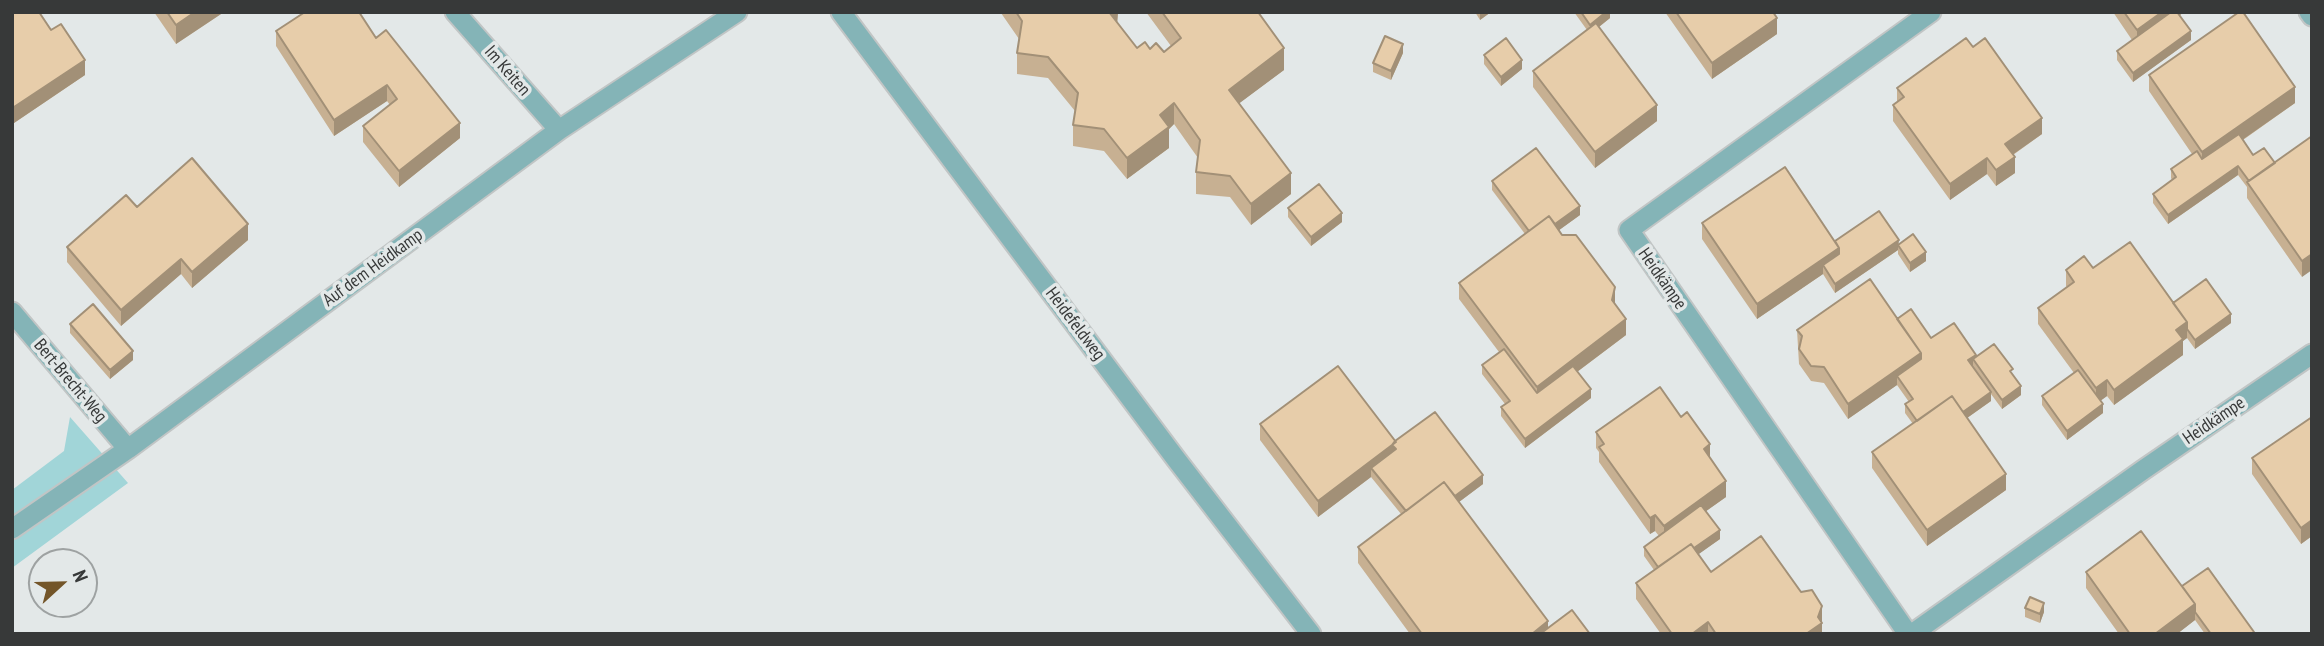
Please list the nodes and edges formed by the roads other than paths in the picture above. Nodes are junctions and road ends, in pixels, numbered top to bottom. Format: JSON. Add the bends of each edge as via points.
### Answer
{"nodes":[{"id":1,"x":455,"y":12,"type":"edge"},
{"id":2,"x":737,"y":12,"type":"edge"},
{"id":3,"x":841,"y":12,"type":"edge"},
{"id":4,"x":1931,"y":12,"type":"edge"},
{"id":5,"x":559,"y":130,"type":"junction"},
{"id":6,"x":12,"y":312,"type":"edge"},
{"id":7,"x":2312,"y":354,"type":"edge"},
{"id":8,"x":128,"y":449,"type":"junction"},
{"id":9,"x":12,"y":529,"type":"edge"},
{"id":10,"x":1311,"y":634,"type":"edge"},
{"id":11,"x":1910,"y":634,"type":"edge"}],
"edges":[{"from":1,"to":5,"type":"street","name":"Im Keiten"},
{"from":2,"to":5,"type":"street","name":"Auf dem Heidkamp"},
{"from":3,"to":10,"type":"street","name":"Heidefeldweg"},
{"from":4,"to":11,"type":"street","name":"Heidkämpe","via":[[1629,230]]},
{"from":5,"to":8,"type":"street","name":"Auf dem Heidkamp"},
{"from":6,"to":8,"type":"street","name":"Bert-Brecht-Weg"},
{"from":7,"to":11,"type":"street","name":"Heidkämpe"},
{"from":8,"to":9,"type":"street","name":"Auf dem Heidkamp"}]}
